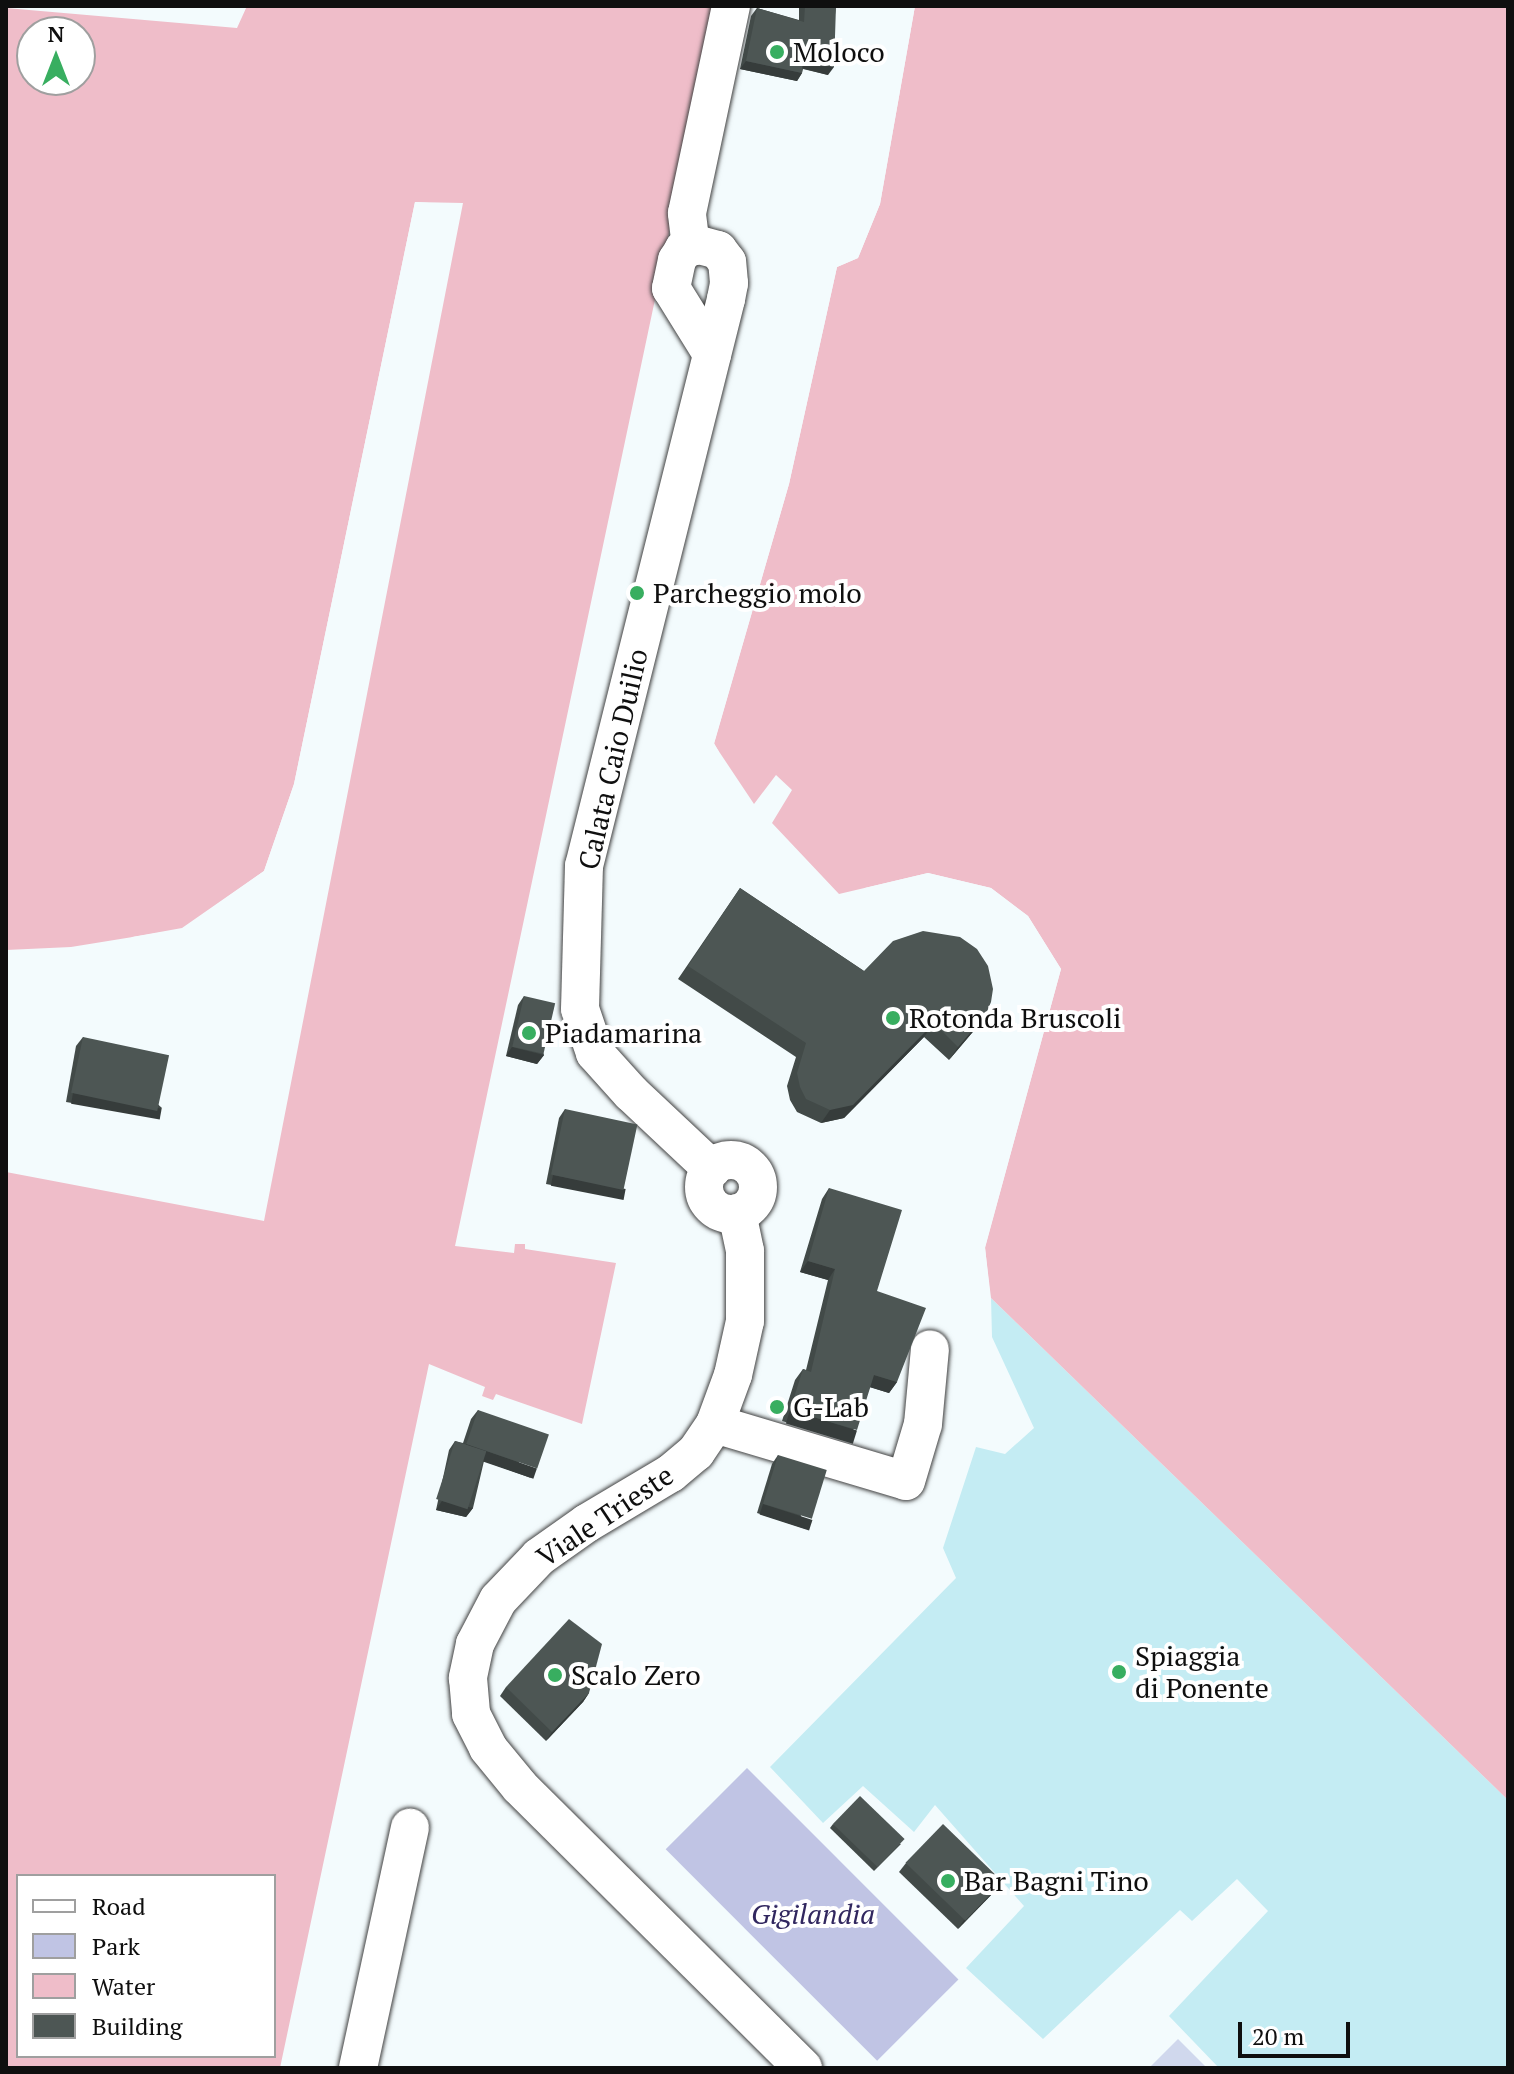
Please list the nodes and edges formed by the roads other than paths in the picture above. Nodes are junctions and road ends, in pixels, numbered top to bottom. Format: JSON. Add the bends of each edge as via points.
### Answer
{"nodes":[{"id":1,"x":731,"y":6,"type":"edge"},
{"id":2,"x":691,"y":247,"type":"junction"},
{"id":3,"x":712,"y":354,"type":"junction"},
{"id":4,"x":712,"y":1169,"type":"joint"},
{"id":5,"x":930,"y":1349,"type":"dead end"},
{"id":6,"x":715,"y":1424,"type":"junction"},
{"id":7,"x":410,"y":1828,"type":"dead end"},
{"id":8,"x":358,"y":2068,"type":"edge"},
{"id":9,"x":803,"y":2068,"type":"edge"}],
"edges":[{"from":1,"to":2,"type":"street","via":[[687,213]]},
{"from":2,"to":3,"type":"street","via":[[677,260],[671,288]]},
{"from":2,"to":3,"type":"street","name":"Calata Caio Duilio","via":[[718,250],[727,262],[729,283]]},
{"from":3,"to":4,"type":"street","name":"Calata Caio Duilio","via":[[584,866],[580,1009],[595,1053]]},
{"from":4,"to":6,"type":"street","name":"Viale Trieste","via":[[737,1161],[752,1171],[758,1188],[756,1197],[737,1213],[745,1251],[745,1321]]},
{"from":5,"to":6,"type":"street","via":[[923,1424],[906,1481]]},
{"from":6,"to":9,"type":"street","name":"Viale Trieste","via":[[696,1452],[671,1473],[539,1557],[498,1600],[475,1644],[468,1678],[471,1714],[488,1748],[520,1787]]},
{"from":7,"to":8,"type":"street"}]}
